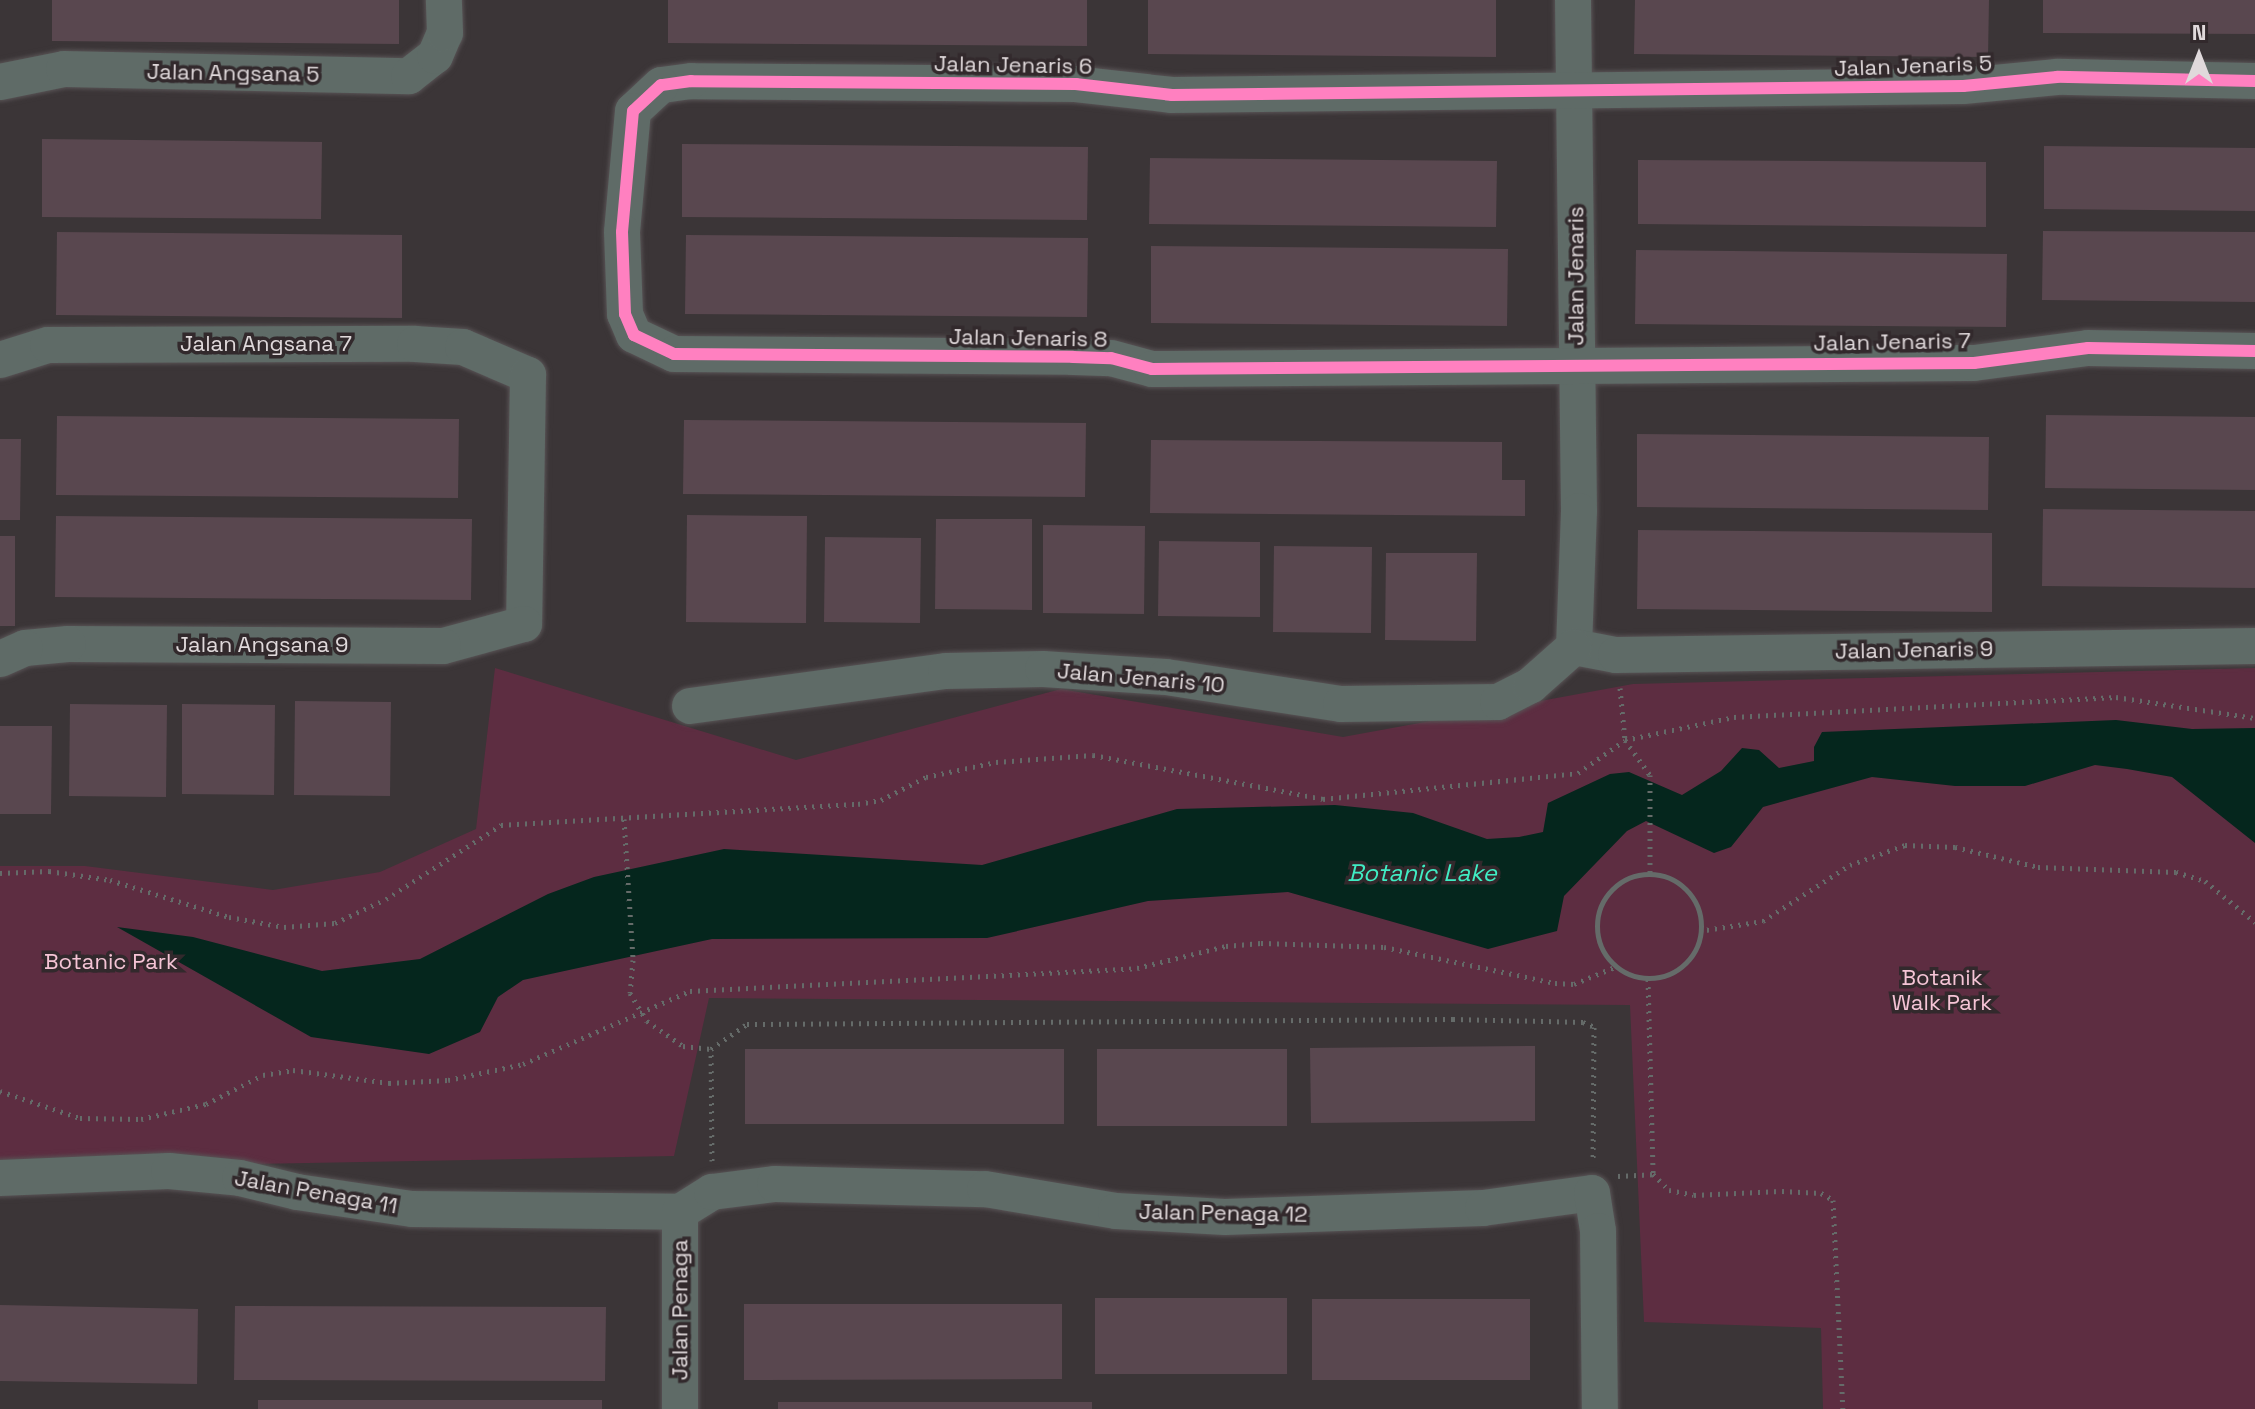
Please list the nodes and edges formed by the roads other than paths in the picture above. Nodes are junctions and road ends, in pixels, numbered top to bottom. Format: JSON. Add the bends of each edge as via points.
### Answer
{"nodes":[{"id":1,"x":1573,"y":0,"type":"edge"},
{"id":2,"x":444,"y":17,"type":"edge"},
{"id":3,"x":2255,"y":81,"type":"edge"},
{"id":4,"x":0,"y":82,"type":"edge"},
{"id":5,"x":1573,"y":94,"type":"junction"},
{"id":6,"x":622,"y":232,"type":"joint"},
{"id":7,"x":2255,"y":351,"type":"edge"},
{"id":8,"x":0,"y":360,"type":"edge"},
{"id":9,"x":1577,"y":364,"type":"junction"},
{"id":10,"x":524,"y":624,"type":"joint"},
{"id":11,"x":2255,"y":646,"type":"edge"},
{"id":12,"x":1574,"y":647,"type":"junction"},
{"id":13,"x":0,"y":659,"type":"edge"},
{"id":14,"x":690,"y":706,"type":"dead end"},
{"id":15,"x":0,"y":1178,"type":"edge"},
{"id":16,"x":680,"y":1212,"type":"junction"},
{"id":17,"x":680,"y":1409,"type":"edge"},
{"id":18,"x":1600,"y":1409,"type":"edge"}],
"edges":[{"from":1,"to":5,"type":"street","name":"Jalan Jenaris"},
{"from":2,"to":4,"type":"street","name":"Jalan Angsana 5","via":[[428,65],[409,76],[64,69]]},
{"from":3,"to":5,"type":"street","name":"Jalan Jenaris 5","via":[[2057,77],[1963,86]]},
{"from":5,"to":6,"type":"street","name":"Jalan Jenaris 6","via":[[1172,95],[1076,84],[661,85],[633,111]]},
{"from":5,"to":9,"type":"street","name":"Jalan Jenaris"},
{"from":6,"to":9,"type":"street","name":"Jalan Jenaris 8","via":[[625,314],[634,335],[674,354],[1111,358],[1152,369]]},
{"from":7,"to":9,"type":"street","name":"Jalan Jenaris 7","via":[[2088,348],[1974,363]]},
{"from":8,"to":10,"type":"street","name":"Jalan Angsana 7","via":[[48,345],[415,344],[463,347],[528,375]]},
{"from":9,"to":12,"type":"street","name":"Jalan Jenaris"},
{"from":10,"to":13,"type":"street","name":"Jalan Angsana 9","via":[[443,646],[68,644],[25,648]]},
{"from":11,"to":12,"type":"street","name":"Jalan Jenaris 9","via":[[1616,655]]},
{"from":12,"to":14,"type":"street","name":"Jalan Jenaris 10","via":[[1531,685],[1498,702],[1341,704],[1166,677],[1043,669],[946,671]]},
{"from":15,"to":16,"type":"street","name":"Jalan Penaga 11","via":[[169,1171],[240,1178],[412,1209]]},
{"from":16,"to":17,"type":"street","name":"Jalan Penaga"},
{"from":16,"to":18,"type":"street","name":"Jalan Penaga 12","via":[[712,1192],[775,1184],[985,1189],[1116,1211],[1225,1217],[1483,1208],[1592,1193],[1598,1231]]}]}
